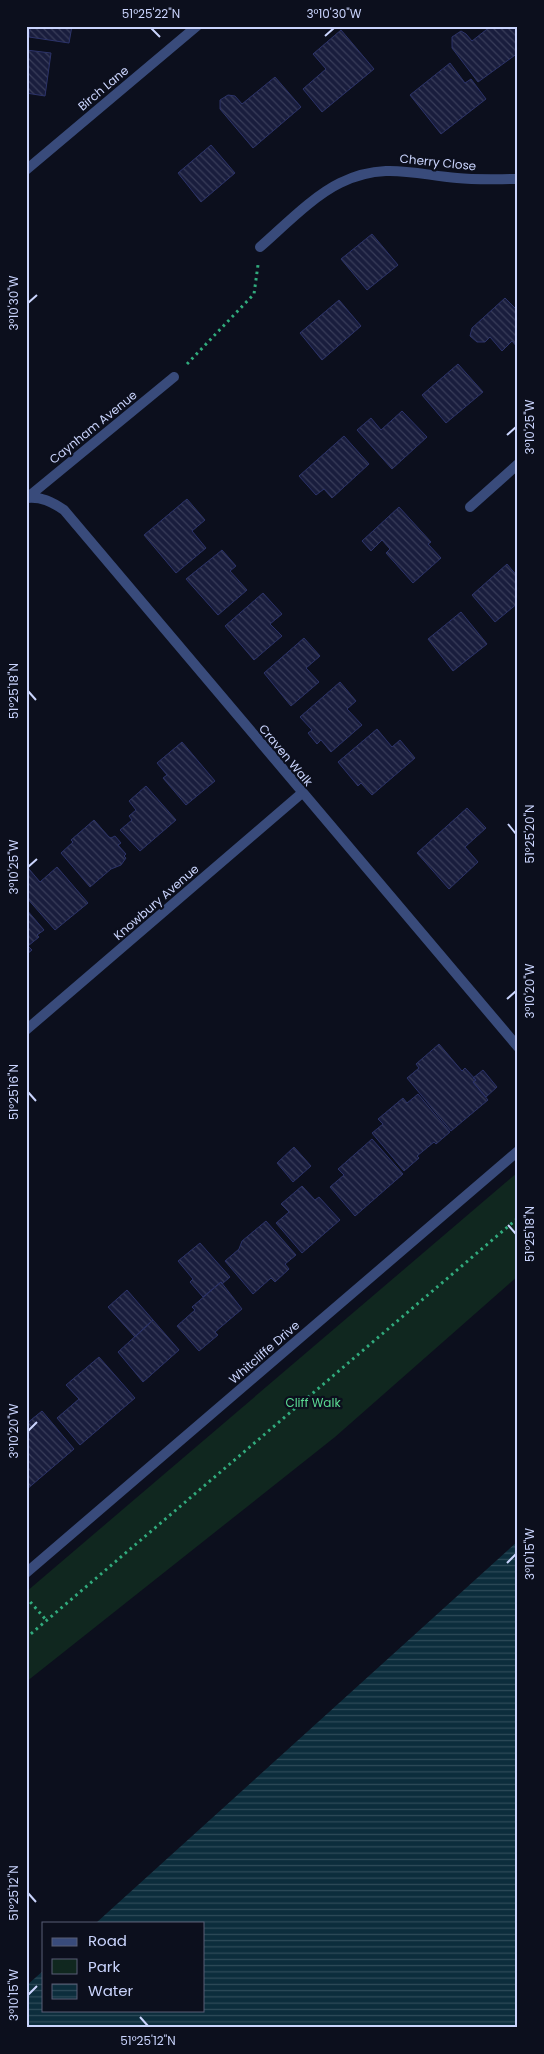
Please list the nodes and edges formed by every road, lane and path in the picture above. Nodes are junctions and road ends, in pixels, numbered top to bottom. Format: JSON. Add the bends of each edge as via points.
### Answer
{"nodes":[{"id":1,"x":196,"y":26,"type":"edge"},
{"id":2,"x":26,"y":170,"type":"edge"},
{"id":3,"x":518,"y":179,"type":"edge"},
{"id":4,"x":260,"y":247,"type":"joint"},
{"id":5,"x":174,"y":377,"type":"joint"},
{"id":6,"x":518,"y":464,"type":"edge"},
{"id":7,"x":27,"y":498,"type":"edge"},
{"id":8,"x":470,"y":507,"type":"dead end"},
{"id":9,"x":302,"y":793,"type":"junction"},
{"id":10,"x":26,"y":1030,"type":"edge"},
{"id":11,"x":518,"y":1047,"type":"edge"},
{"id":12,"x":518,"y":1151,"type":"edge"},
{"id":13,"x":518,"y":1218,"type":"edge"},
{"id":14,"x":26,"y":1573,"type":"edge"},
{"id":15,"x":26,"y":1597,"type":"edge"},
{"id":16,"x":47,"y":1621,"type":"junction"},
{"id":17,"x":26,"y":1638,"type":"edge"}],
"edges":[{"from":1,"to":2,"type":"street","name":"Birch Lane"},
{"from":3,"to":4,"type":"street","name":"Cherry Close","via":[[478,180],[389,170],[363,174],[324,193]]},
{"from":4,"to":5,"type":"path","via":[[254,294]]},
{"from":5,"to":7,"type":"street","name":"Caynham Avenue"},
{"from":6,"to":8,"type":"street"},
{"from":7,"to":9,"type":"street","name":"Craven Walk","via":[[50,501],[64,510]]},
{"from":9,"to":10,"type":"street","name":"Knowbury Avenue"},
{"from":9,"to":11,"type":"street","name":"Craven Walk"},
{"from":12,"to":14,"type":"street","name":"Whitcliffe Drive"},
{"from":13,"to":16,"type":"path"},
{"from":15,"to":16,"type":"path"},
{"from":16,"to":17,"type":"path"}]}
